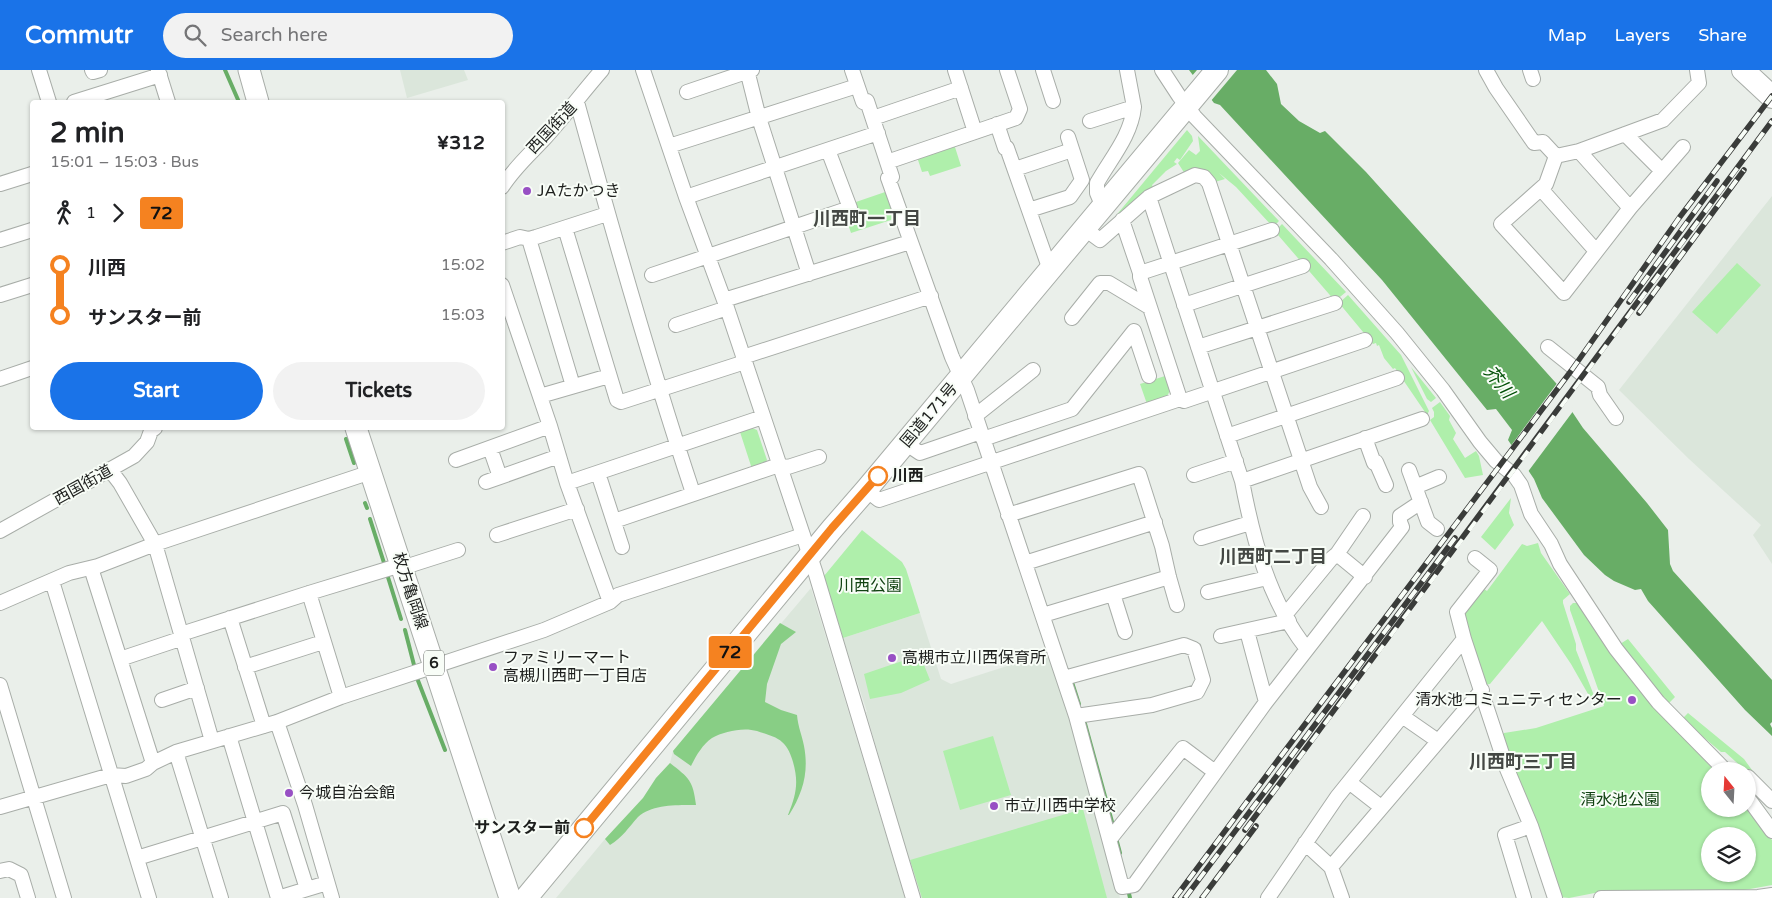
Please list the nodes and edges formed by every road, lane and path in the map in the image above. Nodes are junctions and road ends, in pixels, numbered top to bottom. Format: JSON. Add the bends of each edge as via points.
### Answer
{"nodes":[{"id":1,"x":92,"y":70,"type":"edge"},
{"id":2,"x":100,"y":70,"type":"edge"},
{"id":3,"x":249,"y":70,"type":"edge"},
{"id":4,"x":602,"y":70,"type":"edge"},
{"id":5,"x":643,"y":70,"type":"edge"},
{"id":6,"x":748,"y":70,"type":"edge"},
{"id":7,"x":852,"y":70,"type":"edge"},
{"id":8,"x":955,"y":70,"type":"edge"},
{"id":9,"x":1007,"y":70,"type":"edge"},
{"id":10,"x":1042,"y":70,"type":"edge"},
{"id":11,"x":1162,"y":70,"type":"edge"},
{"id":12,"x":1217,"y":70,"type":"edge"},
{"id":13,"x":1486,"y":70,"type":"edge"},
{"id":14,"x":1697,"y":70,"type":"edge"},
{"id":15,"x":1743,"y":70,"type":"edge"},
{"id":16,"x":43,"y":71,"type":"edge"},
{"id":17,"x":1128,"y":71,"type":"edge"},
{"id":18,"x":159,"y":73,"type":"edge"},
{"id":19,"x":857,"y":86,"type":"junction"},
{"id":20,"x":961,"y":88,"type":"junction"},
{"id":21,"x":687,"y":92,"type":"dead end"},
{"id":22,"x":1772,"y":96,"type":"edge"},
{"id":23,"x":49,"y":100,"type":"edge"},
{"id":24,"x":80,"y":100,"type":"edge"},
{"id":25,"x":167,"y":100,"type":"edge"},
{"id":26,"x":257,"y":100,"type":"edge"},
{"id":27,"x":1053,"y":101,"type":"dead end"},
{"id":28,"x":577,"y":102,"type":"junction"},
{"id":29,"x":1190,"y":103,"type":"junction"},
{"id":30,"x":1134,"y":107,"type":"junction"},
{"id":31,"x":759,"y":118,"type":"junction"},
{"id":32,"x":873,"y":118,"type":"junction"},
{"id":33,"x":1090,"y":121,"type":"dead end"},
{"id":34,"x":997,"y":124,"type":"junction"},
{"id":35,"x":975,"y":132,"type":"junction"},
{"id":36,"x":878,"y":133,"type":"junction"},
{"id":37,"x":1625,"y":134,"type":"junction"},
{"id":38,"x":669,"y":146,"type":"junction"},
{"id":39,"x":1683,"y":147,"type":"dead end"},
{"id":40,"x":828,"y":150,"type":"junction"},
{"id":41,"x":1579,"y":151,"type":"junction"},
{"id":42,"x":1556,"y":156,"type":"junction"},
{"id":43,"x":887,"y":162,"type":"junction"},
{"id":44,"x":775,"y":168,"type":"junction"},
{"id":45,"x":1015,"y":169,"type":"junction"},
{"id":46,"x":1662,"y":171,"type":"junction"},
{"id":47,"x":30,"y":175,"type":"edge"},
{"id":48,"x":505,"y":182,"type":"edge"},
{"id":49,"x":0,"y":184,"type":"edge"},
{"id":50,"x":1541,"y":189,"type":"junction"},
{"id":51,"x":686,"y":197,"type":"junction"},
{"id":52,"x":1149,"y":197,"type":"junction"},
{"id":53,"x":1103,"y":207,"type":"junction"},
{"id":54,"x":1630,"y":208,"type":"junction"},
{"id":55,"x":1029,"y":210,"type":"junction"},
{"id":56,"x":607,"y":214,"type":"junction"},
{"id":57,"x":1122,"y":220,"type":"junction"},
{"id":58,"x":795,"y":227,"type":"junction"},
{"id":59,"x":565,"y":228,"type":"junction"},
{"id":60,"x":1085,"y":229,"type":"junction"},
{"id":61,"x":1272,"y":230,"type":"dead end"},
{"id":62,"x":30,"y":231,"type":"edge"},
{"id":63,"x":529,"y":239,"type":"junction"},
{"id":64,"x":0,"y":240,"type":"edge"},
{"id":65,"x":505,"y":242,"type":"edge"},
{"id":66,"x":910,"y":242,"type":"junction"},
{"id":67,"x":1229,"y":244,"type":"junction"},
{"id":68,"x":1596,"y":251,"type":"junction"},
{"id":69,"x":709,"y":256,"type":"junction"},
{"id":70,"x":1170,"y":263,"type":"junction"},
{"id":71,"x":1303,"y":266,"type":"dead end"},
{"id":72,"x":1050,"y":270,"type":"junction"},
{"id":73,"x":809,"y":274,"type":"junction"},
{"id":74,"x":652,"y":275,"type":"dead end"},
{"id":75,"x":1140,"y":275,"type":"junction"},
{"id":76,"x":30,"y":286,"type":"edge"},
{"id":77,"x":1243,"y":286,"type":"junction"},
{"id":78,"x":1124,"y":291,"type":"junction"},
{"id":79,"x":0,"y":295,"type":"edge"},
{"id":80,"x":931,"y":296,"type":"junction"},
{"id":81,"x":505,"y":301,"type":"edge"},
{"id":82,"x":1335,"y":303,"type":"dead end"},
{"id":83,"x":726,"y":304,"type":"junction"},
{"id":84,"x":1184,"y":305,"type":"junction"},
{"id":85,"x":1149,"y":307,"type":"junction"},
{"id":86,"x":1072,"y":318,"type":"dead end"},
{"id":87,"x":509,"y":323,"type":"edge"},
{"id":88,"x":676,"y":325,"type":"dead end"},
{"id":89,"x":1257,"y":328,"type":"junction"},
{"id":90,"x":1365,"y":340,"type":"dead end"},
{"id":91,"x":1548,"y":346,"type":"dead end"},
{"id":92,"x":1198,"y":348,"type":"junction"},
{"id":93,"x":744,"y":359,"type":"junction"},
{"id":94,"x":30,"y":369,"type":"edge"},
{"id":95,"x":1033,"y":370,"type":"dead end"},
{"id":96,"x":1272,"y":372,"type":"junction"},
{"id":97,"x":609,"y":376,"type":"junction"},
{"id":98,"x":961,"y":376,"type":"junction"},
{"id":99,"x":1149,"y":376,"type":"dead end"},
{"id":100,"x":0,"y":378,"type":"edge"},
{"id":101,"x":1398,"y":378,"type":"dead end"},
{"id":102,"x":573,"y":386,"type":"junction"},
{"id":103,"x":659,"y":389,"type":"junction"},
{"id":104,"x":1213,"y":392,"type":"junction"},
{"id":105,"x":540,"y":396,"type":"junction"},
{"id":106,"x":1180,"y":399,"type":"junction"},
{"id":107,"x":975,"y":416,"type":"junction"},
{"id":108,"x":1286,"y":416,"type":"junction"},
{"id":109,"x":763,"y":417,"type":"junction"},
{"id":110,"x":1616,"y":418,"type":"dead end"},
{"id":111,"x":1422,"y":419,"type":"dead end"},
{"id":112,"x":550,"y":426,"type":"junction"},
{"id":113,"x":152,"y":430,"type":"edge"},
{"id":114,"x":357,"y":430,"type":"edge"},
{"id":115,"x":982,"y":436,"type":"junction"},
{"id":116,"x":1227,"y":436,"type":"junction"},
{"id":117,"x":1365,"y":438,"type":"junction"},
{"id":118,"x":905,"y":443,"type":"junction"},
{"id":119,"x":677,"y":446,"type":"junction"},
{"id":120,"x":490,"y":448,"type":"junction"},
{"id":121,"x":559,"y":456,"type":"junction"},
{"id":122,"x":819,"y":457,"type":"dead end"},
{"id":123,"x":456,"y":460,"type":"dead end"},
{"id":124,"x":1301,"y":460,"type":"junction"},
{"id":125,"x":1236,"y":462,"type":"junction"},
{"id":126,"x":991,"y":463,"type":"junction"},
{"id":127,"x":779,"y":465,"type":"junction"},
{"id":128,"x":110,"y":470,"type":"junction"},
{"id":129,"x":1409,"y":470,"type":"dead end"},
{"id":130,"x":370,"y":472,"type":"junction"},
{"id":131,"x":598,"y":473,"type":"junction"},
{"id":132,"x":1194,"y":475,"type":"dead end"},
{"id":133,"x":500,"y":477,"type":"junction"},
{"id":134,"x":1439,"y":477,"type":"dead end"},
{"id":135,"x":1242,"y":481,"type":"junction"},
{"id":136,"x":486,"y":482,"type":"dead end"},
{"id":137,"x":567,"y":483,"type":"junction"},
{"id":138,"x":1386,"y":485,"type":"dead end"},
{"id":139,"x":1415,"y":487,"type":"junction"},
{"id":140,"x":866,"y":490,"type":"junction"},
{"id":141,"x":693,"y":494,"type":"junction"},
{"id":142,"x":1421,"y":502,"type":"junction"},
{"id":143,"x":1321,"y":508,"type":"dead end"},
{"id":144,"x":577,"y":509,"type":"junction"},
{"id":145,"x":1013,"y":514,"type":"junction"},
{"id":146,"x":1363,"y":516,"type":"dead end"},
{"id":147,"x":614,"y":521,"type":"junction"},
{"id":148,"x":1155,"y":522,"type":"junction"},
{"id":149,"x":1250,"y":523,"type":"junction"},
{"id":150,"x":1437,"y":529,"type":"dead end"},
{"id":151,"x":0,"y":531,"type":"edge"},
{"id":152,"x":498,"y":535,"type":"dead end"},
{"id":153,"x":803,"y":535,"type":"junction"},
{"id":154,"x":1200,"y":538,"type":"dead end"},
{"id":155,"x":154,"y":544,"type":"junction"},
{"id":156,"x":622,"y":547,"type":"dead end"},
{"id":157,"x":458,"y":550,"type":"dead end"},
{"id":158,"x":1337,"y":554,"type":"junction"},
{"id":159,"x":810,"y":556,"type":"junction"},
{"id":160,"x":1475,"y":558,"type":"dead end"},
{"id":161,"x":1025,"y":562,"type":"junction"},
{"id":162,"x":402,"y":566,"type":"junction"},
{"id":163,"x":91,"y":568,"type":"junction"},
{"id":164,"x":1169,"y":577,"type":"junction"},
{"id":165,"x":1365,"y":577,"type":"junction"},
{"id":166,"x":1268,"y":578,"type":"junction"},
{"id":167,"x":52,"y":581,"type":"junction"},
{"id":168,"x":1208,"y":592,"type":"dead end"},
{"id":169,"x":309,"y":593,"type":"junction"},
{"id":170,"x":1113,"y":594,"type":"junction"},
{"id":171,"x":610,"y":602,"type":"junction"},
{"id":172,"x":0,"y":603,"type":"edge"},
{"id":173,"x":1177,"y":605,"type":"dead end"},
{"id":174,"x":1043,"y":615,"type":"junction"},
{"id":175,"x":230,"y":618,"type":"junction"},
{"id":176,"x":1287,"y":618,"type":"junction"},
{"id":177,"x":1248,"y":631,"type":"junction"},
{"id":178,"x":1125,"y":632,"type":"dead end"},
{"id":179,"x":182,"y":636,"type":"junction"},
{"id":180,"x":1221,"y":636,"type":"dead end"},
{"id":181,"x":1464,"y":639,"type":"junction"},
{"id":182,"x":323,"y":642,"type":"junction"},
{"id":183,"x":1307,"y":649,"type":"junction"},
{"id":184,"x":120,"y":659,"type":"junction"},
{"id":185,"x":434,"y":665,"type":"junction"},
{"id":186,"x":245,"y":666,"type":"junction"},
{"id":187,"x":1064,"y":678,"type":"junction"},
{"id":188,"x":0,"y":685,"type":"edge"},
{"id":189,"x":197,"y":688,"type":"junction"},
{"id":190,"x":1482,"y":690,"type":"junction"},
{"id":191,"x":341,"y":697,"type":"junction"},
{"id":192,"x":162,"y":700,"type":"dead end"},
{"id":193,"x":1266,"y":702,"type":"junction"},
{"id":194,"x":1076,"y":716,"type":"junction"},
{"id":195,"x":1402,"y":716,"type":"junction"},
{"id":196,"x":270,"y":724,"type":"junction"},
{"id":197,"x":229,"y":736,"type":"junction"},
{"id":198,"x":212,"y":741,"type":"junction"},
{"id":199,"x":1438,"y":741,"type":"junction"},
{"id":200,"x":176,"y":752,"type":"junction"},
{"id":201,"x":1716,"y":759,"type":"junction"},
{"id":202,"x":1718,"y":762,"type":"edge"},
{"id":203,"x":1725,"y":762,"type":"edge"},
{"id":204,"x":153,"y":763,"type":"junction"},
{"id":205,"x":1215,"y":772,"type":"junction"},
{"id":206,"x":111,"y":775,"type":"junction"},
{"id":207,"x":1349,"y":782,"type":"junction"},
{"id":208,"x":1756,"y":785,"type":"edge"},
{"id":209,"x":34,"y":796,"type":"junction"},
{"id":210,"x":1772,"y":800,"type":"edge"},
{"id":211,"x":1,"y":804,"type":"edge"},
{"id":212,"x":305,"y":805,"type":"junction"},
{"id":213,"x":1381,"y":808,"type":"junction"},
{"id":214,"x":1756,"y":809,"type":"edge"},
{"id":215,"x":283,"y":813,"type":"junction"},
{"id":216,"x":254,"y":822,"type":"junction"},
{"id":217,"x":1531,"y":826,"type":"junction"},
{"id":218,"x":1772,"y":831,"type":"edge"},
{"id":219,"x":202,"y":838,"type":"junction"},
{"id":220,"x":1110,"y":839,"type":"junction"},
{"id":221,"x":1305,"y":843,"type":"junction"},
{"id":222,"x":137,"y":858,"type":"junction"},
{"id":223,"x":1331,"y":867,"type":"junction"},
{"id":224,"x":0,"y":871,"type":"edge"},
{"id":225,"x":327,"y":883,"type":"junction"},
{"id":226,"x":303,"y":893,"type":"edge"},
{"id":227,"x":1772,"y":895,"type":"edge"},
{"id":228,"x":28,"y":898,"type":"edge"},
{"id":229,"x":64,"y":898,"type":"edge"},
{"id":230,"x":149,"y":898,"type":"edge"},
{"id":231,"x":221,"y":898,"type":"edge"},
{"id":232,"x":332,"y":898,"type":"edge"},
{"id":233,"x":510,"y":898,"type":"edge"},
{"id":234,"x":526,"y":898,"type":"edge"},
{"id":235,"x":913,"y":898,"type":"edge"},
{"id":236,"x":1268,"y":898,"type":"edge"},
{"id":237,"x":1342,"y":898,"type":"edge"},
{"id":238,"x":1524,"y":898,"type":"edge"},
{"id":239,"x":1555,"y":898,"type":"edge"},
{"id":240,"x":1601,"y":898,"type":"edge"}],
"edges":[{"from":1,"to":2,"type":"street"},
{"from":3,"to":26,"type":"main road"},
{"from":4,"to":28,"type":"street","name":"西国街道"},
{"from":5,"to":38,"type":"street"},
{"from":6,"to":21,"type":"street"},
{"from":6,"to":31,"type":"street"},
{"from":7,"to":19,"type":"street"},
{"from":8,"to":20,"type":"street"},
{"from":9,"to":34,"type":"street","via":[[1020,110],[1016,118]]},
{"from":10,"to":27,"type":"street"},
{"from":11,"to":29,"type":"street"},
{"from":12,"to":29,"type":"highway","name":"国道171号"},
{"from":13,"to":42,"type":"street","via":[[1534,143],[1542,142]]},
{"from":14,"to":37,"type":"street","via":[[1698,83],[1663,120]]},
{"from":15,"to":22,"type":"highway"},
{"from":16,"to":23,"type":"street"},
{"from":17,"to":30,"type":"street"},
{"from":18,"to":24,"type":"street"},
{"from":18,"to":25,"type":"street"},
{"from":19,"to":31,"type":"street"},
{"from":19,"to":32,"type":"street"},
{"from":20,"to":32,"type":"street"},
{"from":20,"to":35,"type":"street"},
{"from":28,"to":48,"type":"street","name":"西国街道"},
{"from":28,"to":56,"type":"street"},
{"from":29,"to":53,"type":"highway","name":"国道171号"},
{"from":29,"to":201,"type":"street","via":[[1245,170],[1390,326],[1491,455],[1514,476],[1521,485],[1531,514],[1560,564],[1616,650],[1664,709]]},
{"from":30,"to":33,"type":"street"},
{"from":30,"to":53,"type":"street","via":[[1130,127],[1097,183]]},
{"from":31,"to":38,"type":"street"},
{"from":31,"to":44,"type":"street"},
{"from":32,"to":36,"type":"street"},
{"from":34,"to":35,"type":"street"},
{"from":34,"to":45,"type":"street"},
{"from":35,"to":43,"type":"street"},
{"from":36,"to":40,"type":"street"},
{"from":36,"to":43,"type":"street"},
{"from":37,"to":41,"type":"street"},
{"from":37,"to":46,"type":"street"},
{"from":38,"to":51,"type":"street"},
{"from":39,"to":46,"type":"street"},
{"from":40,"to":44,"type":"street"},
{"from":40,"to":58,"type":"street","via":[[850,208]]},
{"from":41,"to":42,"type":"street"},
{"from":41,"to":54,"type":"street"},
{"from":42,"to":50,"type":"street"},
{"from":43,"to":66,"type":"street","via":[[892,177],[888,178]]},
{"from":44,"to":51,"type":"street"},
{"from":44,"to":58,"type":"street"},
{"from":45,"to":55,"type":"street"},
{"from":45,"to":55,"type":"street","via":[[1070,143],[1082,180],[1070,197]]},
{"from":46,"to":54,"type":"street"},
{"from":47,"to":49,"type":"street"},
{"from":50,"to":68,"type":"street"},
{"from":50,"to":68,"type":"street","via":[[1501,224],[1564,293]]},
{"from":51,"to":69,"type":"street"},
{"from":52,"to":57,"type":"street"},
{"from":52,"to":67,"type":"street","via":[[1186,178],[1204,177]]},
{"from":52,"to":70,"type":"street"},
{"from":53,"to":60,"type":"highway","name":"国道171号"},
{"from":54,"to":68,"type":"street"},
{"from":55,"to":72,"type":"street"},
{"from":56,"to":59,"type":"street"},
{"from":56,"to":103,"type":"street"},
{"from":57,"to":60,"type":"street","via":[[1100,240]]},
{"from":57,"to":75,"type":"street"},
{"from":58,"to":69,"type":"street"},
{"from":58,"to":73,"type":"street"},
{"from":59,"to":63,"type":"street"},
{"from":59,"to":97,"type":"street"},
{"from":60,"to":72,"type":"highway","name":"国道171号"},
{"from":61,"to":67,"type":"street"},
{"from":62,"to":64,"type":"street"},
{"from":63,"to":65,"type":"street","via":[[520,237]]},
{"from":63,"to":102,"type":"street"},
{"from":66,"to":73,"type":"street"},
{"from":66,"to":80,"type":"street"},
{"from":67,"to":70,"type":"street"},
{"from":67,"to":77,"type":"street"},
{"from":69,"to":74,"type":"street"},
{"from":69,"to":83,"type":"street"},
{"from":70,"to":75,"type":"street"},
{"from":70,"to":84,"type":"street"},
{"from":71,"to":77,"type":"street"},
{"from":72,"to":98,"type":"highway","name":"国道171号"},
{"from":73,"to":83,"type":"street"},
{"from":75,"to":78,"type":"street"},
{"from":75,"to":85,"type":"street"},
{"from":76,"to":79,"type":"street"},
{"from":77,"to":84,"type":"street"},
{"from":77,"to":89,"type":"street"},
{"from":78,"to":85,"type":"street"},
{"from":78,"to":86,"type":"street","via":[[1109,282],[1100,283]]},
{"from":80,"to":93,"type":"street"},
{"from":80,"to":98,"type":"street"},
{"from":81,"to":87,"type":"street"},
{"from":82,"to":89,"type":"street"},
{"from":83,"to":88,"type":"street"},
{"from":83,"to":93,"type":"street"},
{"from":84,"to":92,"type":"street"},
{"from":85,"to":106,"type":"street"},
{"from":87,"to":105,"type":"street"},
{"from":89,"to":92,"type":"street"},
{"from":89,"to":96,"type":"street"},
{"from":90,"to":96,"type":"street"},
{"from":91,"to":110,"type":"street","via":[[1598,387]]},
{"from":92,"to":104,"type":"street"},
{"from":93,"to":103,"type":"street"},
{"from":93,"to":109,"type":"street"},
{"from":94,"to":100,"type":"street"},
{"from":95,"to":107,"type":"street"},
{"from":96,"to":104,"type":"street"},
{"from":96,"to":108,"type":"street"},
{"from":97,"to":102,"type":"street"},
{"from":97,"to":103,"type":"street","via":[[620,402]]},
{"from":98,"to":107,"type":"street"},
{"from":98,"to":118,"type":"highway","name":"国道171号"},
{"from":99,"to":115,"type":"street","via":[[1134,331],[1072,409]]},
{"from":101,"to":108,"type":"street"},
{"from":102,"to":105,"type":"street"},
{"from":103,"to":119,"type":"street"},
{"from":104,"to":106,"type":"street","via":[[1184,401]]},
{"from":104,"to":116,"type":"street"},
{"from":105,"to":112,"type":"street"},
{"from":106,"to":126,"type":"street"},
{"from":107,"to":115,"type":"street"},
{"from":108,"to":116,"type":"street"},
{"from":108,"to":124,"type":"street"},
{"from":109,"to":119,"type":"street"},
{"from":109,"to":127,"type":"street"},
{"from":111,"to":117,"type":"street"},
{"from":112,"to":120,"type":"street"},
{"from":112,"to":121,"type":"street"},
{"from":113,"to":128,"type":"street","name":"西国街道","via":[[147,442],[134,456]]},
{"from":114,"to":130,"type":"main road","name":"枚方亀岡線","number":"6"},
{"from":115,"to":118,"type":"street","via":[[920,453]]},
{"from":115,"to":126,"type":"street"},
{"from":116,"to":125,"type":"street"},
{"from":117,"to":124,"type":"street"},
{"from":117,"to":138,"type":"street"},
{"from":118,"to":140,"type":"highway","name":"国道171号"},
{"from":119,"to":131,"type":"street"},
{"from":119,"to":141,"type":"street"},
{"from":120,"to":123,"type":"street"},
{"from":120,"to":133,"type":"street"},
{"from":121,"to":133,"type":"street"},
{"from":121,"to":137,"type":"street"},
{"from":122,"to":127,"type":"street","via":[[788,467]]},
{"from":124,"to":135,"type":"street"},
{"from":124,"to":143,"type":"street"},
{"from":125,"to":132,"type":"street"},
{"from":125,"to":135,"type":"street"},
{"from":126,"to":140,"type":"street","via":[[879,500]]},
{"from":126,"to":145,"type":"street"},
{"from":127,"to":141,"type":"street"},
{"from":127,"to":153,"type":"street"},
{"from":128,"to":151,"type":"street","name":"西国街道"},
{"from":128,"to":155,"type":"street"},
{"from":129,"to":139,"type":"street"},
{"from":130,"to":155,"type":"street"},
{"from":130,"to":162,"type":"main road","name":"枚方亀岡線","number":"6"},
{"from":131,"to":137,"type":"street"},
{"from":131,"to":147,"type":"street"},
{"from":133,"to":136,"type":"street"},
{"from":134,"to":139,"type":"street"},
{"from":135,"to":149,"type":"street"},
{"from":137,"to":144,"type":"street"},
{"from":139,"to":142,"type":"street"},
{"from":140,"to":159,"type":"highway","name":"国道171号"},
{"from":141,"to":147,"type":"street"},
{"from":142,"to":150,"type":"street","via":[[1428,522]]},
{"from":142,"to":165,"type":"street","via":[[1400,516],[1402,527]]},
{"from":144,"to":152,"type":"street"},
{"from":144,"to":171,"type":"street"},
{"from":145,"to":148,"type":"street","via":[[1139,474]]},
{"from":145,"to":161,"type":"street"},
{"from":146,"to":158,"type":"street"},
{"from":147,"to":156,"type":"street"},
{"from":148,"to":161,"type":"street"},
{"from":148,"to":164,"type":"street"},
{"from":149,"to":154,"type":"street"},
{"from":149,"to":166,"type":"street"},
{"from":153,"to":159,"type":"street"},
{"from":153,"to":171,"type":"street","via":[[618,595]]},
{"from":155,"to":163,"type":"street"},
{"from":155,"to":179,"type":"street"},
{"from":157,"to":162,"type":"street"},
{"from":158,"to":165,"type":"street"},
{"from":158,"to":176,"type":"street"},
{"from":159,"to":234,"type":"highway","name":"国道171号"},
{"from":159,"to":235,"type":"street"},
{"from":160,"to":181,"type":"street","via":[[1490,570],[1457,612]]},
{"from":161,"to":174,"type":"street"},
{"from":162,"to":169,"type":"street"},
{"from":162,"to":185,"type":"main road","name":"枚方亀岡線","number":"6"},
{"from":163,"to":167,"type":"street"},
{"from":163,"to":184,"type":"street"},
{"from":164,"to":170,"type":"street"},
{"from":164,"to":173,"type":"street"},
{"from":165,"to":183,"type":"street"},
{"from":166,"to":168,"type":"street"},
{"from":166,"to":176,"type":"street"},
{"from":167,"to":172,"type":"street"},
{"from":167,"to":206,"type":"street"},
{"from":169,"to":175,"type":"street"},
{"from":169,"to":182,"type":"street"},
{"from":170,"to":174,"type":"street"},
{"from":170,"to":178,"type":"street"},
{"from":171,"to":185,"type":"street","via":[[544,630]]},
{"from":174,"to":187,"type":"street"},
{"from":175,"to":179,"type":"street"},
{"from":175,"to":186,"type":"street"},
{"from":176,"to":177,"type":"street"},
{"from":176,"to":183,"type":"street"},
{"from":177,"to":180,"type":"street"},
{"from":177,"to":193,"type":"street"},
{"from":179,"to":184,"type":"street"},
{"from":179,"to":189,"type":"street"},
{"from":181,"to":190,"type":"street"},
{"from":181,"to":195,"type":"street"},
{"from":182,"to":186,"type":"street"},
{"from":182,"to":191,"type":"street"},
{"from":183,"to":193,"type":"street"},
{"from":184,"to":204,"type":"street"},
{"from":185,"to":191,"type":"street"},
{"from":185,"to":233,"type":"main road","name":"枚方亀岡線","number":"6"},
{"from":186,"to":196,"type":"street"},
{"from":187,"to":194,"type":"street"},
{"from":187,"to":194,"type":"street","via":[[1184,644],[1194,649],[1203,680],[1197,692],[1152,705]]},
{"from":188,"to":209,"type":"street"},
{"from":189,"to":192,"type":"street"},
{"from":189,"to":198,"type":"street"},
{"from":190,"to":199,"type":"street"},
{"from":190,"to":217,"type":"street","via":[[1507,769]]},
{"from":191,"to":196,"type":"street"},
{"from":193,"to":205,"type":"street"},
{"from":194,"to":220,"type":"street"},
{"from":195,"to":199,"type":"street"},
{"from":195,"to":207,"type":"street"},
{"from":196,"to":197,"type":"street"},
{"from":196,"to":212,"type":"street"},
{"from":197,"to":198,"type":"street"},
{"from":197,"to":216,"type":"street"},
{"from":198,"to":200,"type":"street"},
{"from":199,"to":213,"type":"street"},
{"from":200,"to":204,"type":"street"},
{"from":200,"to":219,"type":"street"},
{"from":201,"to":202,"type":"street"},
{"from":201,"to":203,"type":"street"},
{"from":204,"to":206,"type":"street","via":[[126,776]]},
{"from":205,"to":220,"type":"street","via":[[1183,748]]},
{"from":205,"to":220,"type":"street","via":[[1134,884],[1122,887]]},
{"from":206,"to":209,"type":"street"},
{"from":206,"to":222,"type":"street"},
{"from":207,"to":213,"type":"street"},
{"from":207,"to":221,"type":"street"},
{"from":208,"to":210,"type":"street"},
{"from":209,"to":211,"type":"street"},
{"from":209,"to":229,"type":"street"},
{"from":212,"to":215,"type":"street"},
{"from":212,"to":225,"type":"street"},
{"from":213,"to":223,"type":"street"},
{"from":214,"to":218,"type":"street"},
{"from":215,"to":216,"type":"street"},
{"from":215,"to":226,"type":"street"},
{"from":216,"to":219,"type":"street"},
{"from":216,"to":226,"type":"street","via":[[278,898]]},
{"from":217,"to":238,"type":"street","via":[[1505,835]]},
{"from":217,"to":239,"type":"street"},
{"from":219,"to":222,"type":"street"},
{"from":219,"to":231,"type":"street"},
{"from":221,"to":223,"type":"street"},
{"from":221,"to":236,"type":"street"},
{"from":222,"to":230,"type":"street"},
{"from":223,"to":237,"type":"street"},
{"from":224,"to":228,"type":"street","via":[[9,869],[21,875]]},
{"from":225,"to":226,"type":"street"},
{"from":225,"to":232,"type":"street"},
{"from":227,"to":240,"type":"street"}]}
